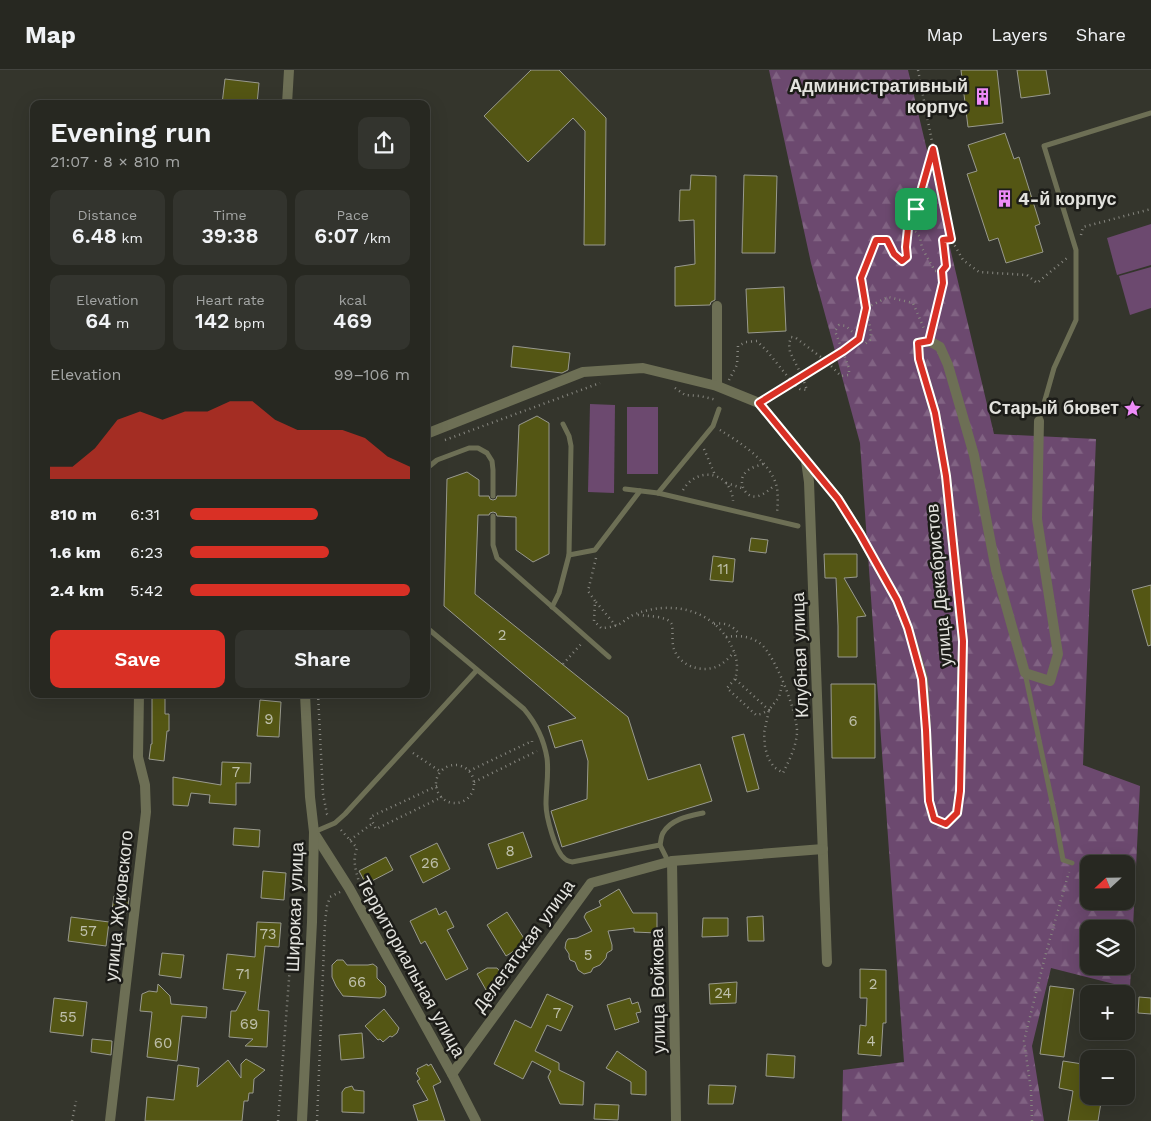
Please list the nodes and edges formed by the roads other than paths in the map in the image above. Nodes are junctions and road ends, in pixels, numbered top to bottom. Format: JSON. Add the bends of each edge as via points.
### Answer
{"nodes":[{"id":1,"x":289,"y":70,"type":"edge"},
{"id":2,"x":287,"y":100,"type":"edge"},
{"id":3,"x":1151,"y":113,"type":"edge"},
{"id":4,"x":717,"y":306,"type":"dead end"},
{"id":5,"x":721,"y":387,"type":"junction"},
{"id":6,"x":719,"y":409,"type":"dead end"},
{"id":7,"x":1039,"y":421,"type":"joint"},
{"id":8,"x":563,"y":424,"type":"dead end"},
{"id":9,"x":430,"y":432,"type":"edge"},
{"id":10,"x":806,"y":460,"type":"junction"},
{"id":11,"x":430,"y":466,"type":"edge"},
{"id":12,"x":625,"y":489,"type":"dead end"},
{"id":13,"x":640,"y":491,"type":"junction"},
{"id":14,"x":658,"y":493,"type":"junction"},
{"id":15,"x":493,"y":496,"type":"dead end"},
{"id":16,"x":493,"y":516,"type":"dead end"},
{"id":17,"x":798,"y":526,"type":"dead end"},
{"id":18,"x":569,"y":555,"type":"junction"},
{"id":19,"x":552,"y":607,"type":"junction"},
{"id":20,"x":430,"y":630,"type":"edge"},
{"id":21,"x":609,"y":657,"type":"dead end"},
{"id":22,"x":477,"y":670,"type":"junction"},
{"id":23,"x":1025,"y":673,"type":"junction"},
{"id":24,"x":139,"y":698,"type":"edge"},
{"id":25,"x":305,"y":698,"type":"edge"},
{"id":26,"x":703,"y":813,"type":"dead end"},
{"id":27,"x":314,"y":832,"type":"junction"},
{"id":28,"x":660,"y":845,"type":"junction"},
{"id":29,"x":823,"y":849,"type":"junction"},
{"id":30,"x":669,"y":859,"type":"junction"},
{"id":31,"x":1072,"y":863,"type":"road end"},
{"id":32,"x":827,"y":962,"type":"dead end"},
{"id":33,"x":452,"y":1074,"type":"junction"},
{"id":34,"x":110,"y":1121,"type":"edge"},
{"id":35,"x":302,"y":1121,"type":"edge"},
{"id":36,"x":476,"y":1121,"type":"edge"},
{"id":37,"x":676,"y":1121,"type":"edge"}],
"edges":[{"from":1,"to":2,"type":"street"},
{"from":3,"to":7,"type":"lane","via":[[1044,146],[1076,250],[1076,320],[1054,368]]},
{"from":4,"to":5,"type":"street"},
{"from":5,"to":9,"type":"street","name":"улица Декабристов","via":[[643,368],[583,372]]},
{"from":5,"to":10,"type":"street","name":"улица Декабристов","via":[[759,403]]},
{"from":6,"to":14,"type":"lane","via":[[713,426]]},
{"from":7,"to":23,"type":"street","via":[[1037,519],[1058,654],[1050,682]]},
{"from":8,"to":18,"type":"lane","via":[[570,446]]},
{"from":10,"to":23,"type":"street","name":"улица Декабристов","via":[[838,499],[860,534],[897,600],[908,628],[922,679],[929,801],[934,819],[946,824],[957,813],[960,791],[963,641],[946,476],[918,343],[929,341],[940,347],[974,455],[996,570]]},
{"from":10,"to":29,"type":"street","name":"Клубная улица"},
{"from":11,"to":15,"type":"lane","via":[[469,448],[478,448],[492,461]]},
{"from":12,"to":13,"type":"lane"},
{"from":13,"to":14,"type":"lane"},
{"from":13,"to":18,"type":"lane","via":[[595,550]]},
{"from":14,"to":17,"type":"lane"},
{"from":16,"to":19,"type":"lane","via":[[493,545],[497,558]]},
{"from":18,"to":19,"type":"lane"},
{"from":19,"to":21,"type":"lane"},
{"from":20,"to":22,"type":"lane"},
{"from":22,"to":27,"type":"lane","via":[[335,823]]},
{"from":22,"to":28,"type":"lane","via":[[532,719],[547,759],[549,825],[564,859],[572,862]]},
{"from":23,"to":31,"type":"lane","via":[[1063,860]]},
{"from":24,"to":34,"type":"street","name":"улица Жуковского","via":[[138,757],[145,784],[146,812]]},
{"from":25,"to":27,"type":"street","name":"Широкая улица"},
{"from":26,"to":28,"type":"lane","via":[[670,825],[662,834]]},
{"from":27,"to":33,"type":"street","name":"Территориальная улица","via":[[349,888]]},
{"from":27,"to":35,"type":"street","name":"Широкая улица"},
{"from":28,"to":30,"type":"lane"},
{"from":29,"to":30,"type":"street","name":"Делегатская улица"},
{"from":29,"to":32,"type":"street","name":"Клубная улица"},
{"from":30,"to":33,"type":"street","name":"Делегатская улица","via":[[590,882]]},
{"from":30,"to":37,"type":"street","name":"улица Войкова"},
{"from":33,"to":36,"type":"street","name":"Территориальная улица"}]}
